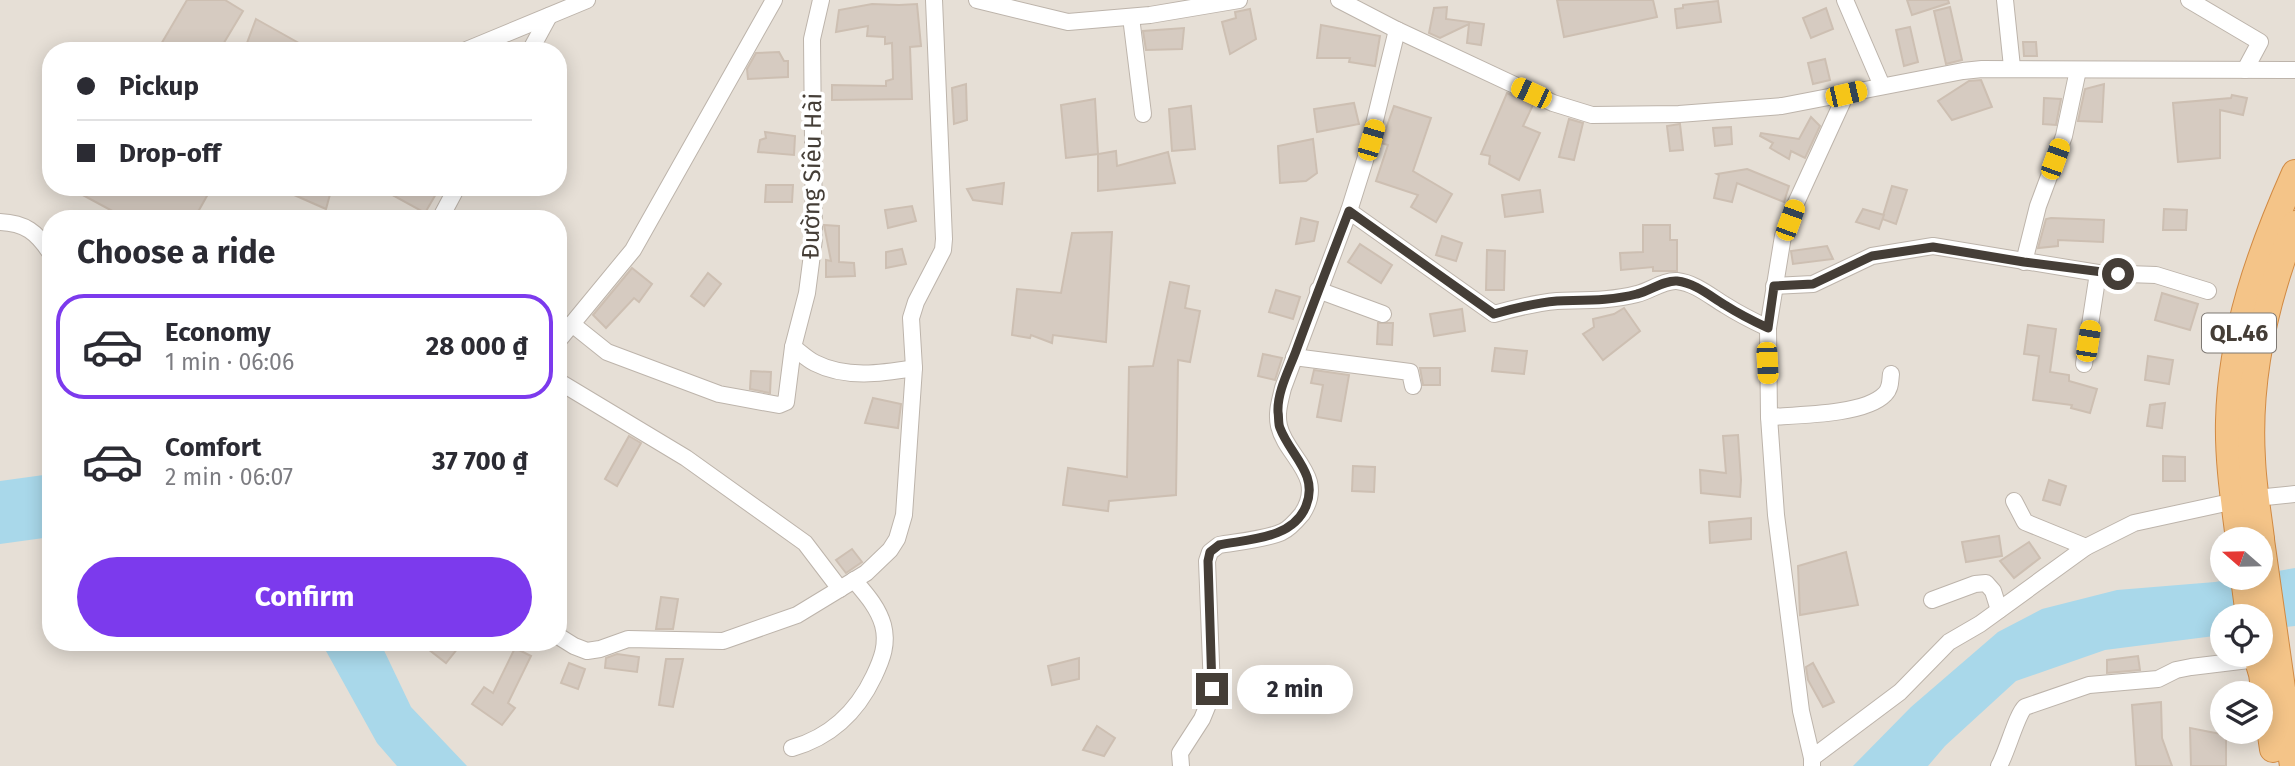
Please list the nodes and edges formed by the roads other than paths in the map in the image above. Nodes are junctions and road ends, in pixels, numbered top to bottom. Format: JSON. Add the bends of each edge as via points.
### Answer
{"nodes":[{"id":1,"x":587,"y":0,"type":"edge"},
{"id":2,"x":774,"y":0,"type":"edge"},
{"id":3,"x":821,"y":0,"type":"edge"},
{"id":4,"x":934,"y":0,"type":"edge"},
{"id":5,"x":977,"y":0,"type":"edge"},
{"id":6,"x":1239,"y":0,"type":"edge"},
{"id":7,"x":1339,"y":0,"type":"edge"},
{"id":8,"x":1845,"y":0,"type":"edge"},
{"id":9,"x":2005,"y":0,"type":"edge"},
{"id":10,"x":2189,"y":0,"type":"edge"},
{"id":11,"x":1151,"y":8,"type":"edge"},
{"id":12,"x":549,"y":16,"type":"junction"},
{"id":13,"x":1131,"y":17,"type":"junction"},
{"id":14,"x":1397,"y":30,"type":"junction"},
{"id":15,"x":486,"y":42,"type":"edge"},
{"id":16,"x":535,"y":42,"type":"edge"},
{"id":17,"x":2012,"y":67,"type":"junction"},
{"id":18,"x":2078,"y":70,"type":"junction"},
{"id":19,"x":2245,"y":70,"type":"junction"},
{"id":20,"x":2295,"y":70,"type":"edge"},
{"id":21,"x":1882,"y":86,"type":"junction"},
{"id":22,"x":1846,"y":94,"type":"junction"},
{"id":23,"x":1143,"y":114,"type":"dead end"},
{"id":24,"x":2295,"y":173,"type":"edge"},
{"id":25,"x":1349,"y":211,"type":"junction"},
{"id":26,"x":0,"y":222,"type":"edge"},
{"id":27,"x":2295,"y":224,"type":"edge"},
{"id":28,"x":42,"y":243,"type":"edge"},
{"id":29,"x":2024,"y":262,"type":"junction"},
{"id":30,"x":2098,"y":273,"type":"junction"},
{"id":31,"x":1774,"y":286,"type":"junction"},
{"id":32,"x":1318,"y":290,"type":"junction"},
{"id":33,"x":2208,"y":290,"type":"dead end"},
{"id":34,"x":1383,"y":314,"type":"dead end"},
{"id":35,"x":572,"y":324,"type":"junction"},
{"id":36,"x":1768,"y":328,"type":"junction"},
{"id":37,"x":567,"y":330,"type":"edge"},
{"id":38,"x":793,"y":347,"type":"junction"},
{"id":39,"x":1294,"y":357,"type":"junction"},
{"id":40,"x":2084,"y":364,"type":"dead end"},
{"id":41,"x":915,"y":368,"type":"junction"},
{"id":42,"x":1891,"y":374,"type":"dead end"},
{"id":43,"x":567,"y":386,"type":"edge"},
{"id":44,"x":1413,"y":386,"type":"dead end"},
{"id":45,"x":1769,"y":417,"type":"junction"},
{"id":46,"x":2295,"y":494,"type":"edge"},
{"id":47,"x":2245,"y":500,"type":"junction"},
{"id":48,"x":2014,"y":501,"type":"dead end"},
{"id":49,"x":2241,"y":527,"type":"edge"},
{"id":50,"x":2256,"y":527,"type":"edge"},
{"id":51,"x":2086,"y":547,"type":"junction"},
{"id":52,"x":847,"y":584,"type":"junction"},
{"id":53,"x":1932,"y":600,"type":"dead end"},
{"id":54,"x":1998,"y":610,"type":"junction"},
{"id":55,"x":567,"y":642,"type":"edge"},
{"id":56,"x":2210,"y":665,"type":"edge"},
{"id":57,"x":2271,"y":667,"type":"edge"},
{"id":58,"x":2272,"y":667,"type":"edge"},
{"id":59,"x":792,"y":748,"type":"dead end"},
{"id":60,"x":1812,"y":762,"type":"edge"},
{"id":61,"x":1181,"y":766,"type":"edge"},
{"id":62,"x":1999,"y":766,"type":"edge"},
{"id":63,"x":2276,"y":766,"type":"edge"},
{"id":64,"x":2293,"y":766,"type":"edge"}],
"edges":[{"from":1,"to":12,"type":"street"},
{"from":2,"to":35,"type":"street","via":[[633,250]]},
{"from":3,"to":38,"type":"street","name":"Đường Siêu Hài","via":[[812,38],[814,239]]},
{"from":4,"to":41,"type":"street","via":[[944,239],[911,318]]},
{"from":5,"to":13,"type":"street","via":[[1068,22]]},
{"from":6,"to":11,"type":"street"},
{"from":7,"to":14,"type":"street"},
{"from":8,"to":21,"type":"street"},
{"from":9,"to":17,"type":"street"},
{"from":10,"to":19,"type":"street","via":[[2260,42]]},
{"from":11,"to":13,"type":"street"},
{"from":12,"to":15,"type":"street"},
{"from":12,"to":16,"type":"street"},
{"from":13,"to":23,"type":"street"},
{"from":14,"to":22,"type":"street","via":[[1553,103],[1592,116],[1782,106]]},
{"from":14,"to":25,"type":"street","via":[[1376,124]]},
{"from":17,"to":18,"type":"street"},
{"from":17,"to":21,"type":"street"},
{"from":18,"to":19,"type":"street"},
{"from":18,"to":29,"type":"street","via":[[2064,136],[2038,206]]},
{"from":19,"to":20,"type":"street"},
{"from":21,"to":22,"type":"street"},
{"from":22,"to":31,"type":"street","via":[[1783,236]]},
{"from":24,"to":47,"type":"highway","number":"QL.46","via":[[2255,272],[2238,338],[2229,421]]},
{"from":25,"to":32,"type":"street"},
{"from":25,"to":36,"type":"street","via":[[1494,314],[1519,306],[1630,296],[1678,281]]},
{"from":26,"to":28,"type":"street","via":[[31,230]]},
{"from":27,"to":47,"type":"highway","number":"QL.46","via":[[2272,288],[2256,358],[2252,461]]},
{"from":29,"to":30,"type":"street"},
{"from":29,"to":31,"type":"street","via":[[1933,247],[1872,256],[1813,284]]},
{"from":30,"to":33,"type":"street","via":[[2156,275]]},
{"from":30,"to":40,"type":"street"},
{"from":31,"to":36,"type":"street"},
{"from":32,"to":34,"type":"street"},
{"from":32,"to":39,"type":"street"},
{"from":35,"to":37,"type":"street"},
{"from":35,"to":38,"type":"street","name":"Đường Siêu Hài","via":[[607,352],[719,394],[779,405],[786,402]]},
{"from":36,"to":45,"type":"street"},
{"from":38,"to":41,"type":"street","via":[[815,363],[852,372],[878,374]]},
{"from":39,"to":44,"type":"street","via":[[1410,372]]},
{"from":39,"to":61,"type":"street","via":[[1278,408],[1279,427],[1305,469],[1309,482],[1306,508],[1284,532],[1219,545],[1210,552],[1212,689],[1202,719],[1180,753]]},
{"from":41,"to":52,"type":"street","via":[[902,525],[890,550]]},
{"from":42,"to":45,"type":"street","via":[[1890,388],[1871,402],[1831,413]]},
{"from":43,"to":52,"type":"street","via":[[686,458],[805,543]]},
{"from":45,"to":60,"type":"street","via":[[1787,614]]},
{"from":46,"to":47,"type":"street"},
{"from":47,"to":49,"type":"highway","number":"QL.46"},
{"from":47,"to":50,"type":"highway","number":"QL.46"},
{"from":47,"to":51,"type":"street","via":[[2134,523]]},
{"from":48,"to":51,"type":"street","via":[[2025,522]]},
{"from":51,"to":54,"type":"street"},
{"from":52,"to":55,"type":"street","via":[[797,615],[723,641],[628,639],[587,650]]},
{"from":52,"to":59,"type":"street","via":[[868,596],[883,626],[882,659],[866,693],[846,718]]},
{"from":53,"to":54,"type":"street","via":[[1986,583]]},
{"from":54,"to":60,"type":"street","via":[[1949,642],[1900,692]]},
{"from":56,"to":62,"type":"street","via":[[2176,670],[2158,679],[2090,685],[2025,707]]},
{"from":57,"to":63,"type":"highway","number":"QL.46"},
{"from":58,"to":64,"type":"highway","number":"QL.46"}]}
